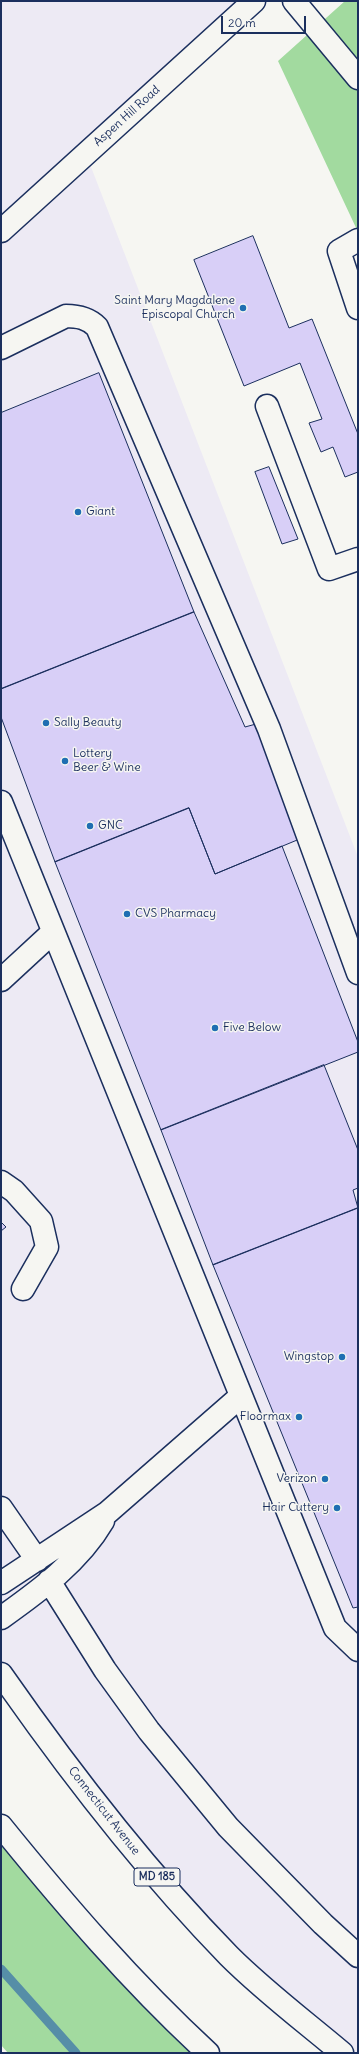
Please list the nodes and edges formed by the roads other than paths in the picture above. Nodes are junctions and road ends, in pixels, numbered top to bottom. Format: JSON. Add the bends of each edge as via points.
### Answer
{"nodes":[{"id":1,"x":254,"y":1,"type":"edge"},
{"id":2,"x":294,"y":1,"type":"edge"},
{"id":3,"x":358,"y":78,"type":"edge"},
{"id":4,"x":1,"y":231,"type":"edge"},
{"id":5,"x":358,"y":240,"type":"edge"},
{"id":6,"x":358,"y":308,"type":"edge"},
{"id":7,"x":1,"y":348,"type":"edge"},
{"id":8,"x":267,"y":406,"type":"dead end"},
{"id":9,"x":358,"y":559,"type":"edge"},
{"id":10,"x":1,"y":802,"type":"edge"},
{"id":11,"x":53,"y":932,"type":"junction"},
{"id":12,"x":358,"y":973,"type":"edge"},
{"id":13,"x":1,"y":980,"type":"edge"},
{"id":14,"x":1,"y":1182,"type":"edge"},
{"id":15,"x":23,"y":1289,"type":"dead end"},
{"id":16,"x":241,"y":1396,"type":"junction"},
{"id":17,"x":1,"y":1508,"type":"edge"},
{"id":18,"x":107,"y":1513,"type":"junction"},
{"id":19,"x":37,"y":1560,"type":"junction"},
{"id":20,"x":49,"y":1581,"type":"junction"},
{"id":21,"x":1,"y":1583,"type":"edge"},
{"id":22,"x":1,"y":1618,"type":"edge"},
{"id":23,"x":358,"y":1650,"type":"edge"},
{"id":24,"x":1,"y":1674,"type":"edge"},
{"id":25,"x":1,"y":1826,"type":"edge"},
{"id":26,"x":358,"y":1956,"type":"edge"},
{"id":27,"x":208,"y":2053,"type":"edge"},
{"id":28,"x":342,"y":2053,"type":"edge"}],
"edges":[{"from":1,"to":4,"type":"main road","name":"Aspen Hill Road"},
{"from":2,"to":3,"type":"main road"},
{"from":5,"to":6,"type":"main road","via":[[339,251]]},
{"from":7,"to":12,"type":"main road","via":[[66,316],[77,316],[91,321],[97,327],[269,729]]},
{"from":8,"to":9,"type":"main road","via":[[328,570]]},
{"from":10,"to":11,"type":"main road"},
{"from":11,"to":13,"type":"main road"},
{"from":11,"to":16,"type":"main road"},
{"from":14,"to":15,"type":"main road","via":[[14,1191],[41,1222],[47,1247]]},
{"from":16,"to":18,"type":"main road"},
{"from":16,"to":23,"type":"main road","via":[[335,1628]]},
{"from":17,"to":19,"type":"main road"},
{"from":18,"to":19,"type":"main road"},
{"from":18,"to":20,"type":"main road","via":[[91,1541]]},
{"from":19,"to":21,"type":"main road"},
{"from":20,"to":22,"type":"main road"},
{"from":20,"to":26,"type":"main road","via":[[105,1670],[145,1726],[228,1827]]},
{"from":24,"to":28,"type":"main road","name":"Connecticut Avenue","number":"MD 185","via":[[145,1863],[229,1956]]},
{"from":25,"to":27,"type":"main road","via":[[53,1891],[143,1990]]}]}
